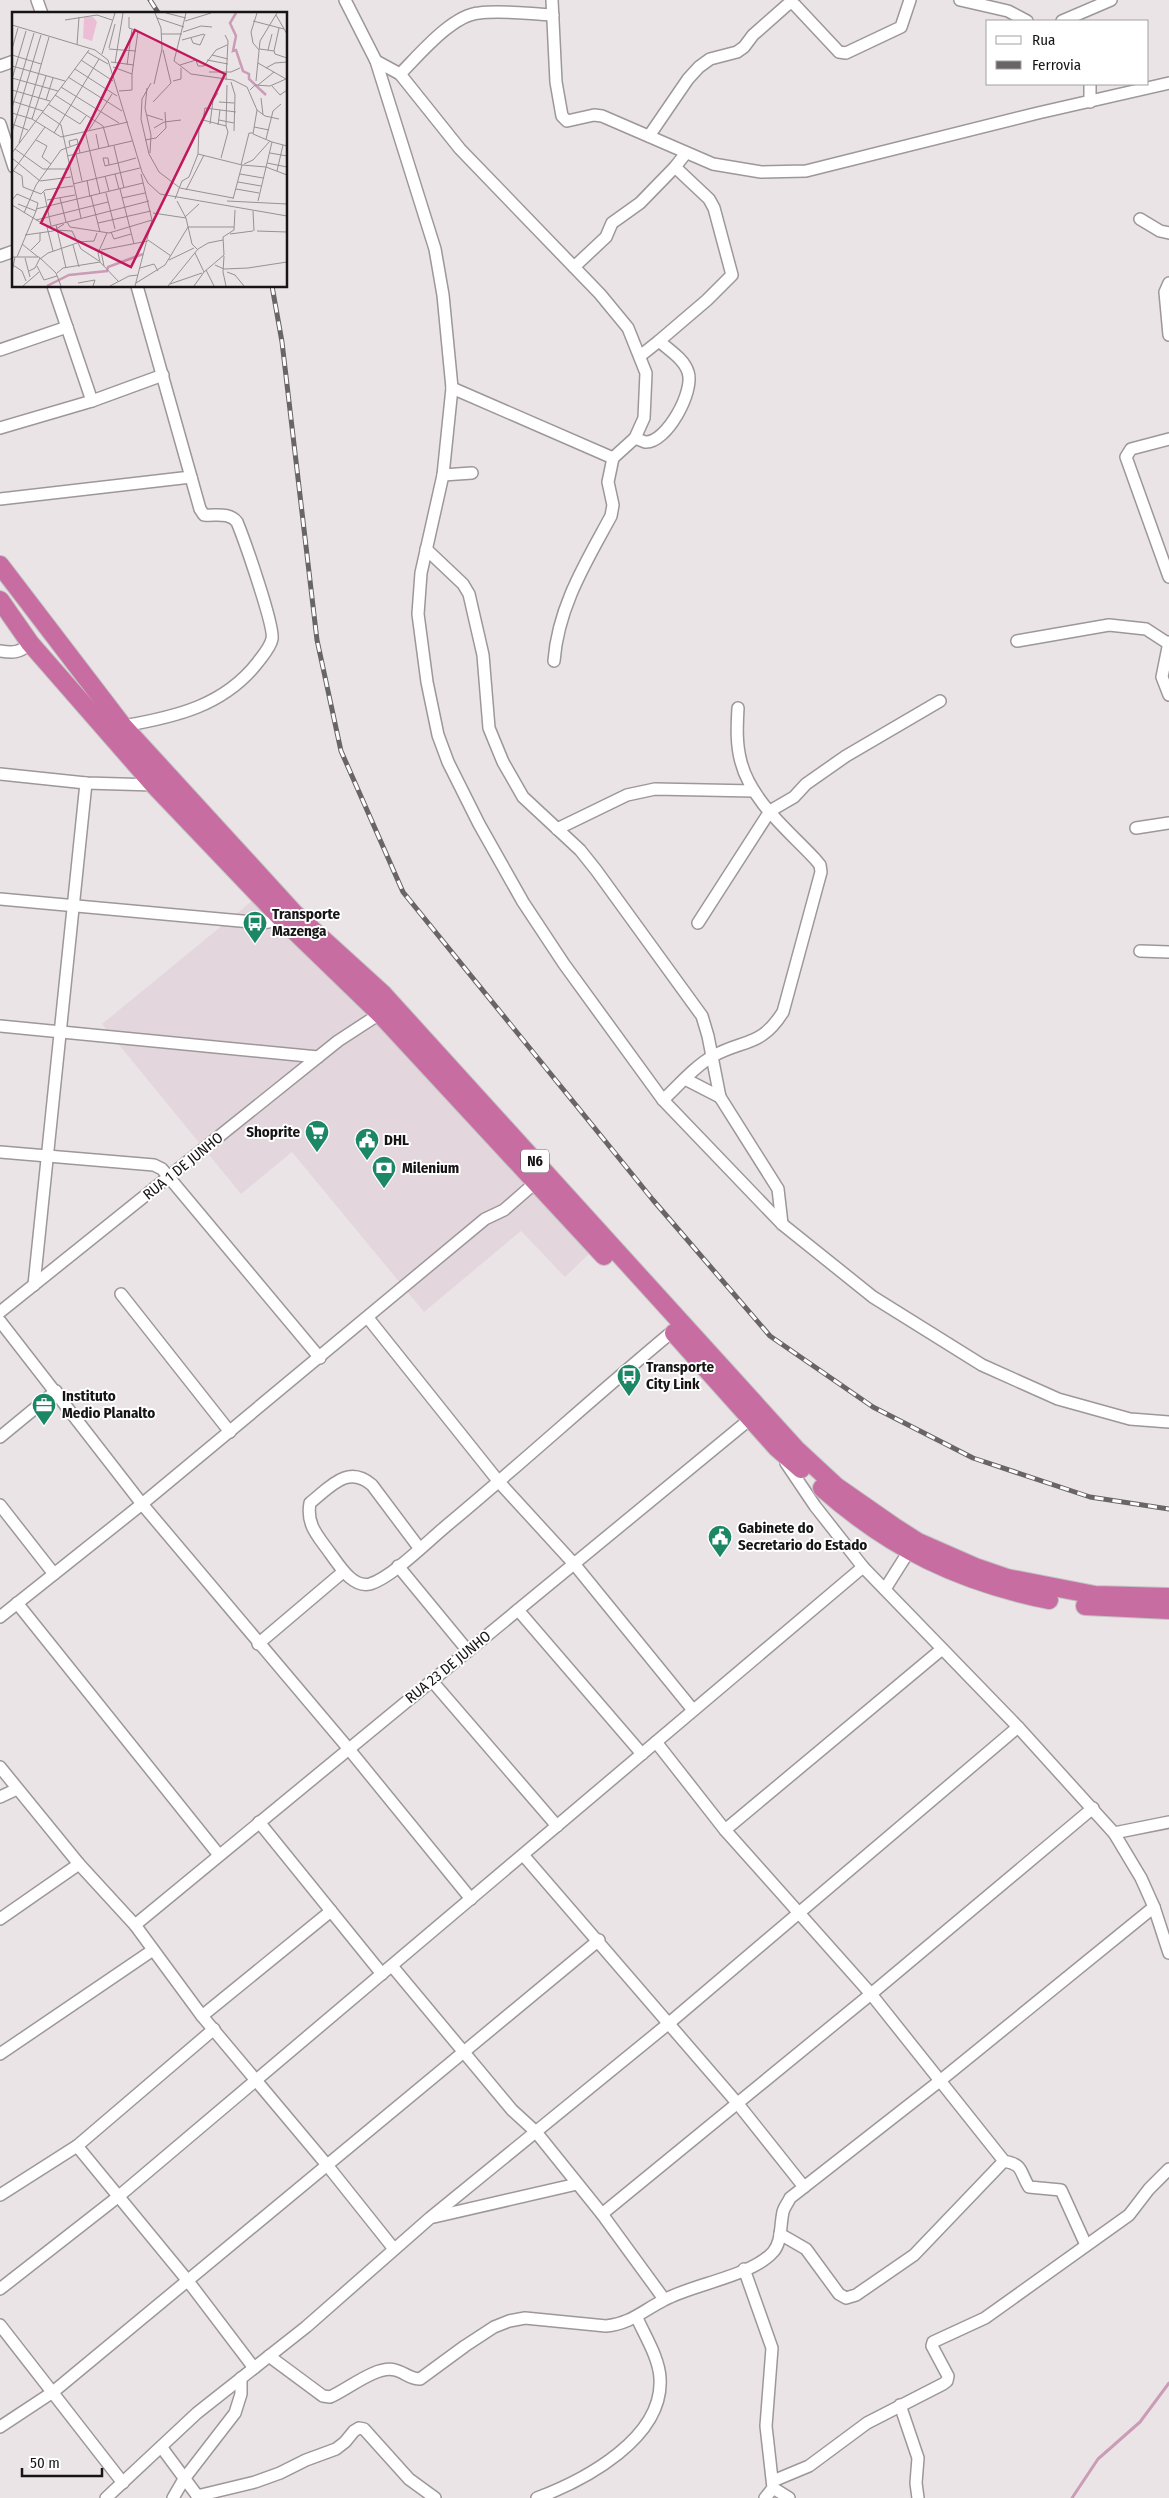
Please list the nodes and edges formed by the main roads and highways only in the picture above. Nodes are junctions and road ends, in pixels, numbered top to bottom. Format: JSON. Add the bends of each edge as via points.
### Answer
{"nodes":[{"id":1,"x":0,"y":564,"type":"edge"},
{"id":2,"x":0,"y":600,"type":"edge"},
{"id":3,"x":386,"y":1009,"type":"junction"},
{"id":4,"x":756,"y":1414,"type":"junction"},
{"id":5,"x":1169,"y":1597,"type":"edge"},
{"id":6,"x":1169,"y":1610,"type":"edge"}],
"edges":[{"from":1,"to":3,"type":"highway","number":"N6","via":[[123,726]]},
{"from":2,"to":3,"type":"highway","number":"N6","via":[[30,643],[154,785],[279,916]]},
{"from":3,"to":4,"type":"highway","number":"N6"},
{"from":3,"to":4,"type":"highway","number":"N6","via":[[536,1182],[673,1331]]},
{"from":4,"to":5,"type":"highway","number":"N6","via":[[837,1487],[918,1542],[998,1575],[1051,1588],[1095,1595]]},
{"from":4,"to":6,"type":"highway","number":"N6","via":[[777,1448],[855,1517],[935,1564],[1005,1591],[1095,1608]]}]}
